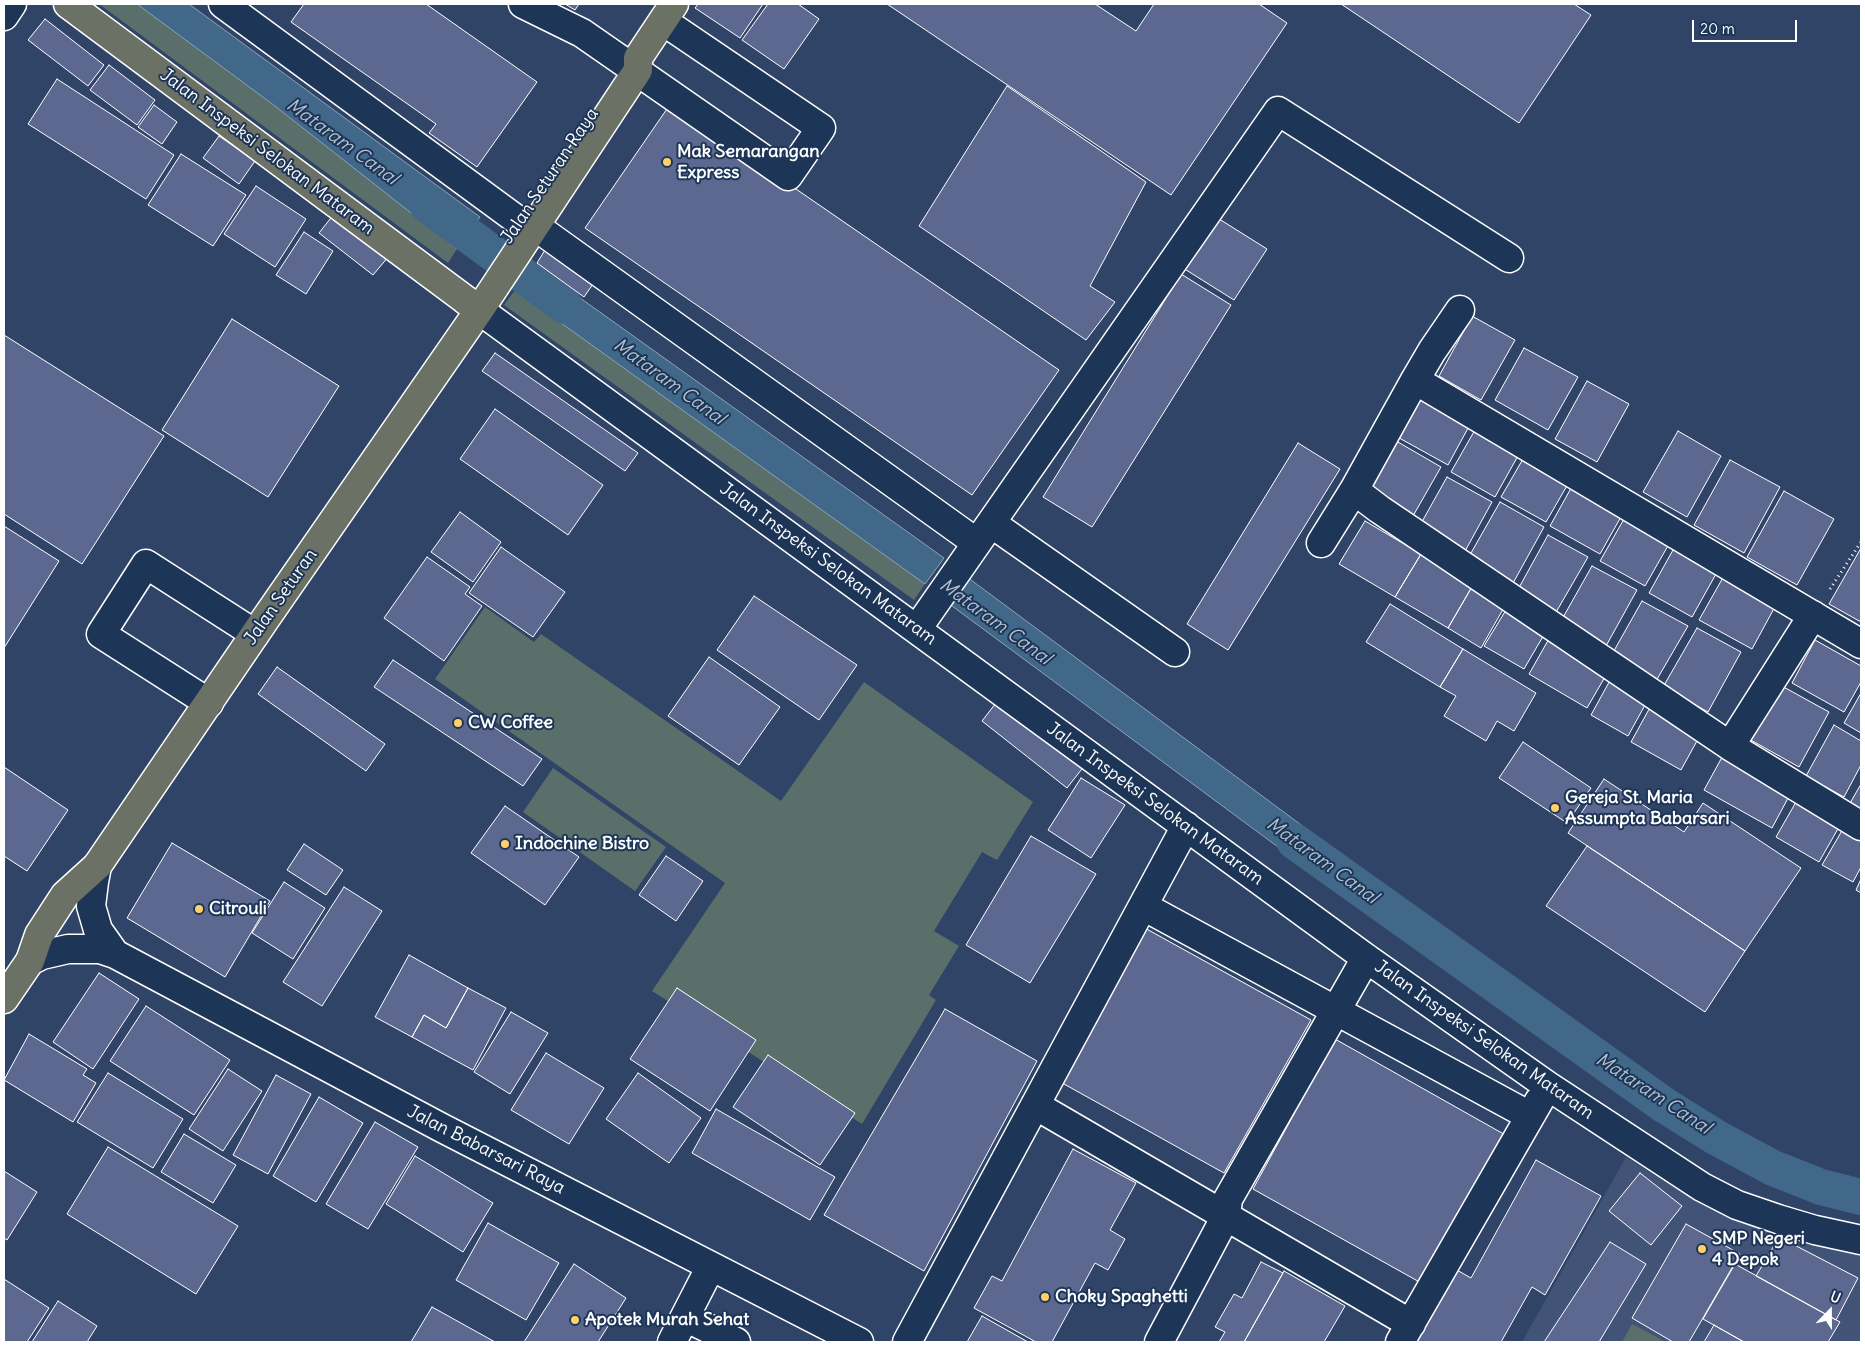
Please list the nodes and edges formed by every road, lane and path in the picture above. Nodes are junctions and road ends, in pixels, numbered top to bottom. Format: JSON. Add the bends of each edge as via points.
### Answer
{"nodes":[{"id":1,"x":12,"y":4,"type":"edge"},
{"id":2,"x":68,"y":4,"type":"edge"},
{"id":3,"x":223,"y":4,"type":"edge"},
{"id":4,"x":523,"y":4,"type":"edge"},
{"id":5,"x":669,"y":12,"type":"edge"},
{"id":6,"x":4,"y":16,"type":"edge"},
{"id":7,"x":634,"y":64,"type":"junction"},
{"id":8,"x":524,"y":230,"type":"junction"},
{"id":9,"x":1509,"y":258,"type":"dead end"},
{"id":10,"x":477,"y":302,"type":"junction"},
{"id":11,"x":1460,"y":310,"type":"dead end"},
{"id":12,"x":1415,"y":380,"type":"junction"},
{"id":13,"x":1354,"y":490,"type":"junction"},
{"id":14,"x":984,"y":533,"type":"junction"},
{"id":15,"x":1861,"y":542,"type":"edge"},
{"id":16,"x":1321,"y":543,"type":"dead end"},
{"id":17,"x":1813,"y":615,"type":"junction"},
{"id":18,"x":917,"y":629,"type":"junction"},
{"id":19,"x":255,"y":634,"type":"junction"},
{"id":20,"x":1861,"y":644,"type":"edge"},
{"id":21,"x":1175,"y":652,"type":"dead end"},
{"id":22,"x":209,"y":703,"type":"junction"},
{"id":23,"x":1730,"y":746,"type":"junction"},
{"id":24,"x":1186,"y":826,"type":"junction"},
{"id":25,"x":1861,"y":826,"type":"edge"},
{"id":26,"x":97,"y":866,"type":"junction"},
{"id":27,"x":1143,"y":906,"type":"junction"},
{"id":28,"x":114,"y":954,"type":"junction"},
{"id":29,"x":1366,"y":958,"type":"junction"},
{"id":30,"x":30,"y":961,"type":"junction"},
{"id":31,"x":4,"y":999,"type":"edge"},
{"id":32,"x":1336,"y":1010,"type":"junction"},
{"id":33,"x":1548,"y":1086,"type":"junction"},
{"id":34,"x":1035,"y":1105,"type":"junction"},
{"id":35,"x":1530,"y":1116,"type":"junction"},
{"id":36,"x":1222,"y":1208,"type":"junction"},
{"id":37,"x":1861,"y":1240,"type":"edge"},
{"id":38,"x":711,"y":1266,"type":"junction"},
{"id":39,"x":685,"y":1317,"type":"junction"},
{"id":40,"x":1405,"y":1333,"type":"edge"},
{"id":41,"x":848,"y":1340,"type":"edge"},
{"id":42,"x":672,"y":1342,"type":"edge"},
{"id":43,"x":736,"y":1342,"type":"edge"},
{"id":44,"x":907,"y":1342,"type":"edge"},
{"id":45,"x":1140,"y":1342,"type":"edge"},
{"id":46,"x":1159,"y":1342,"type":"edge"}],
"edges":[{"from":1,"to":6,"type":"street"},
{"from":2,"to":10,"type":"main road","name":"Jalan Inspeksi Selokan Mataram"},
{"from":3,"to":8,"type":"street"},
{"from":4,"to":7,"type":"street","via":[[582,32]]},
{"from":5,"to":7,"type":"main road","name":"Jalan Seturan Raya"},
{"from":5,"to":7,"type":"street","via":[[821,128],[788,176]]},
{"from":7,"to":8,"type":"main road","name":"Jalan Seturan Raya"},
{"from":8,"to":10,"type":"main road","name":"Jalan Seturan Raya"},
{"from":8,"to":14,"type":"street"},
{"from":9,"to":14,"type":"street","via":[[1278,111]]},
{"from":10,"to":18,"type":"street","name":"Jalan Inspeksi Selokan Mataram"},
{"from":10,"to":19,"type":"main road","name":"Jalan Seturan"},
{"from":11,"to":12,"type":"street"},
{"from":12,"to":13,"type":"street"},
{"from":12,"to":17,"type":"street"},
{"from":13,"to":16,"type":"street"},
{"from":13,"to":23,"type":"street"},
{"from":14,"to":18,"type":"street"},
{"from":14,"to":21,"type":"street"},
{"from":15,"to":17,"type":"path"},
{"from":17,"to":20,"type":"street"},
{"from":17,"to":23,"type":"street"},
{"from":18,"to":24,"type":"street","name":"Jalan Inspeksi Selokan Mataram"},
{"from":19,"to":22,"type":"main road","name":"Jalan Seturan"},
{"from":19,"to":22,"type":"street","via":[[146,564],[101,634]]},
{"from":22,"to":26,"type":"main road","name":"Jalan Seturan"},
{"from":23,"to":25,"type":"street"},
{"from":24,"to":27,"type":"street"},
{"from":24,"to":29,"type":"street","name":"Jalan Inspeksi Selokan Mataram"},
{"from":26,"to":28,"type":"street","via":[[91,906],[98,930]]},
{"from":26,"to":30,"type":"main road","via":[[65,895],[40,935]]},
{"from":27,"to":32,"type":"street"},
{"from":27,"to":34,"type":"street"},
{"from":28,"to":30,"type":"street","via":[[100,949],[68,949]]},
{"from":28,"to":38,"type":"street","name":"Jalan Babarsari Raya"},
{"from":29,"to":32,"type":"street"},
{"from":29,"to":33,"type":"street","name":"Jalan Inspeksi Selokan Mataram"},
{"from":30,"to":31,"type":"main road"},
{"from":32,"to":35,"type":"street"},
{"from":32,"to":36,"type":"street"},
{"from":33,"to":35,"type":"street"},
{"from":33,"to":37,"type":"street","name":"Jalan Inspeksi Selokan Mataram","via":[[1710,1192],[1778,1220]]},
{"from":34,"to":36,"type":"street"},
{"from":34,"to":44,"type":"street"},
{"from":35,"to":40,"type":"street"},
{"from":36,"to":40,"type":"street"},
{"from":36,"to":45,"type":"street"},
{"from":36,"to":46,"type":"street"},
{"from":38,"to":39,"type":"street"},
{"from":38,"to":41,"type":"street","name":"Jalan Babarsari Raya"},
{"from":39,"to":42,"type":"street"},
{"from":39,"to":43,"type":"street"}]}
